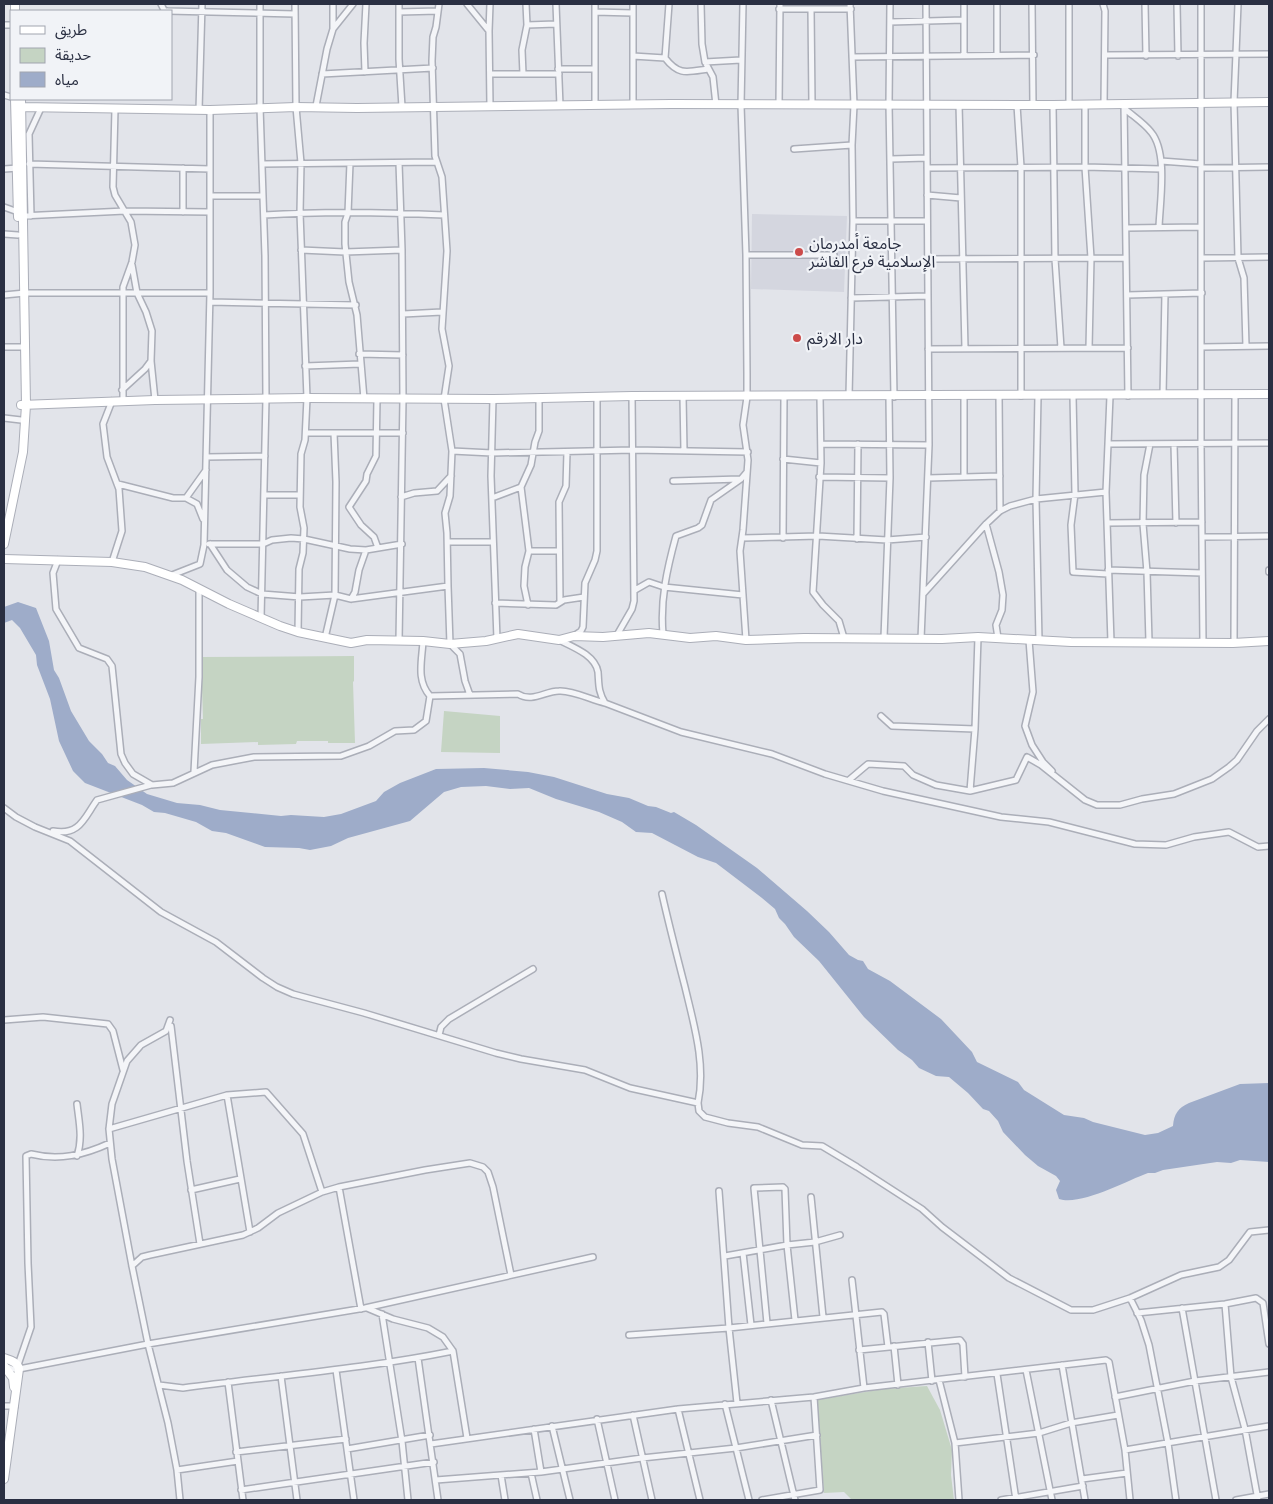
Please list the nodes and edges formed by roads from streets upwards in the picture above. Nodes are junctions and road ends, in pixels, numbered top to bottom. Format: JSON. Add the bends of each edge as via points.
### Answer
{"nodes":[{"id":1,"x":202,"y":4,"type":"edge"},
{"id":2,"x":260,"y":4,"type":"edge"},
{"id":3,"x":295,"y":4,"type":"edge"},
{"id":4,"x":333,"y":4,"type":"edge"},
{"id":5,"x":353,"y":4,"type":"edge"},
{"id":6,"x":366,"y":4,"type":"edge"},
{"id":7,"x":399,"y":4,"type":"edge"},
{"id":8,"x":439,"y":4,"type":"edge"},
{"id":9,"x":467,"y":4,"type":"edge"},
{"id":10,"x":490,"y":4,"type":"edge"},
{"id":11,"x":526,"y":4,"type":"edge"},
{"id":12,"x":556,"y":4,"type":"edge"},
{"id":13,"x":595,"y":4,"type":"edge"},
{"id":14,"x":633,"y":4,"type":"edge"},
{"id":15,"x":669,"y":4,"type":"edge"},
{"id":16,"x":701,"y":4,"type":"edge"},
{"id":17,"x":743,"y":4,"type":"edge"},
{"id":18,"x":890,"y":4,"type":"edge"},
{"id":19,"x":926,"y":4,"type":"edge"},
{"id":20,"x":964,"y":4,"type":"edge"},
{"id":21,"x":997,"y":4,"type":"edge"},
{"id":22,"x":1032,"y":4,"type":"edge"},
{"id":23,"x":1069,"y":4,"type":"edge"},
{"id":24,"x":1104,"y":4,"type":"edge"},
{"id":25,"x":1145,"y":4,"type":"edge"},
{"id":26,"x":1177,"y":4,"type":"edge"},
{"id":27,"x":1201,"y":4,"type":"edge"},
{"id":28,"x":1238,"y":4,"type":"edge"},
{"id":29,"x":780,"y":6,"type":"edge"},
{"id":30,"x":850,"y":6,"type":"edge"},
{"id":31,"x":812,"y":8,"type":"junction"},
{"id":32,"x":172,"y":11,"type":"edge"},
{"id":33,"x":202,"y":11,"type":"junction"},
{"id":34,"x":438,"y":11,"type":"junction"},
{"id":35,"x":261,"y":12,"type":"junction"},
{"id":36,"x":400,"y":12,"type":"junction"},
{"id":37,"x":595,"y":12,"type":"junction"},
{"id":38,"x":633,"y":13,"type":"junction"},
{"id":39,"x":295,"y":14,"type":"junction"},
{"id":40,"x":964,"y":20,"type":"junction"},
{"id":41,"x":890,"y":22,"type":"junction"},
{"id":42,"x":926,"y":22,"type":"junction"},
{"id":43,"x":556,"y":24,"type":"junction"},
{"id":44,"x":527,"y":25,"type":"junction"},
{"id":45,"x":333,"y":28,"type":"junction"},
{"id":46,"x":489,"y":30,"type":"junction"},
{"id":47,"x":1269,"y":54,"type":"edge"},
{"id":48,"x":926,"y":55,"type":"junction"},
{"id":49,"x":964,"y":55,"type":"junction"},
{"id":50,"x":997,"y":55,"type":"junction"},
{"id":51,"x":1034,"y":55,"type":"junction"},
{"id":52,"x":1105,"y":55,"type":"junction"},
{"id":53,"x":1201,"y":55,"type":"junction"},
{"id":54,"x":1236,"y":55,"type":"junction"},
{"id":55,"x":633,"y":56,"type":"junction"},
{"id":56,"x":890,"y":56,"type":"junction"},
{"id":57,"x":1146,"y":56,"type":"junction"},
{"id":58,"x":1178,"y":56,"type":"junction"},
{"id":59,"x":852,"y":57,"type":"junction"},
{"id":60,"x":665,"y":58,"type":"junction"},
{"id":61,"x":741,"y":60,"type":"junction"},
{"id":62,"x":704,"y":62,"type":"junction"},
{"id":63,"x":433,"y":68,"type":"junction"},
{"id":64,"x":595,"y":69,"type":"junction"},
{"id":65,"x":708,"y":69,"type":"junction"},
{"id":66,"x":400,"y":70,"type":"junction"},
{"id":67,"x":559,"y":71,"type":"junction"},
{"id":68,"x":365,"y":72,"type":"junction"},
{"id":69,"x":322,"y":74,"type":"junction"},
{"id":70,"x":490,"y":74,"type":"junction"},
{"id":71,"x":523,"y":74,"type":"junction"},
{"id":72,"x":15,"y":100,"type":"edge"},
{"id":73,"x":21,"y":100,"type":"edge"},
{"id":74,"x":1201,"y":102,"type":"junction"},
{"id":75,"x":1234,"y":102,"type":"junction"},
{"id":76,"x":1269,"y":102,"type":"edge"},
{"id":77,"x":779,"y":104,"type":"junction"},
{"id":78,"x":812,"y":104,"type":"junction"},
{"id":79,"x":889,"y":104,"type":"junction"},
{"id":80,"x":926,"y":104,"type":"junction"},
{"id":81,"x":959,"y":104,"type":"junction"},
{"id":82,"x":1069,"y":104,"type":"junction"},
{"id":83,"x":1085,"y":104,"type":"junction"},
{"id":84,"x":1104,"y":104,"type":"junction"},
{"id":85,"x":595,"y":105,"type":"junction"},
{"id":86,"x":633,"y":105,"type":"junction"},
{"id":87,"x":716,"y":105,"type":"junction"},
{"id":88,"x":741,"y":105,"type":"junction"},
{"id":89,"x":854,"y":105,"type":"junction"},
{"id":90,"x":1018,"y":105,"type":"junction"},
{"id":91,"x":1033,"y":105,"type":"junction"},
{"id":92,"x":1053,"y":105,"type":"junction"},
{"id":93,"x":296,"y":106,"type":"junction"},
{"id":94,"x":316,"y":106,"type":"junction"},
{"id":95,"x":490,"y":106,"type":"junction"},
{"id":96,"x":560,"y":106,"type":"junction"},
{"id":97,"x":1124,"y":106,"type":"junction"},
{"id":98,"x":21,"y":107,"type":"junction"},
{"id":99,"x":260,"y":107,"type":"junction"},
{"id":100,"x":402,"y":107,"type":"junction"},
{"id":101,"x":434,"y":107,"type":"junction"},
{"id":102,"x":41,"y":108,"type":"junction"},
{"id":103,"x":115,"y":109,"type":"junction"},
{"id":104,"x":198,"y":110,"type":"junction"},
{"id":105,"x":210,"y":110,"type":"junction"},
{"id":106,"x":852,"y":145,"type":"junction"},
{"id":107,"x":794,"y":149,"type":"dead end"},
{"id":108,"x":26,"y":154,"type":"junction"},
{"id":109,"x":891,"y":158,"type":"junction"},
{"id":110,"x":927,"y":158,"type":"junction"},
{"id":111,"x":1161,"y":161,"type":"junction"},
{"id":112,"x":350,"y":162,"type":"junction"},
{"id":113,"x":436,"y":162,"type":"junction"},
{"id":114,"x":301,"y":163,"type":"junction"},
{"id":115,"x":399,"y":163,"type":"junction"},
{"id":116,"x":262,"y":164,"type":"junction"},
{"id":117,"x":113,"y":166,"type":"junction"},
{"id":118,"x":1202,"y":166,"type":"junction"},
{"id":119,"x":23,"y":167,"type":"junction"},
{"id":120,"x":1021,"y":167,"type":"junction"},
{"id":121,"x":1085,"y":167,"type":"junction"},
{"id":122,"x":1236,"y":167,"type":"junction"},
{"id":123,"x":1269,"y":167,"type":"edge"},
{"id":124,"x":182,"y":168,"type":"junction"},
{"id":125,"x":927,"y":168,"type":"junction"},
{"id":126,"x":961,"y":168,"type":"junction"},
{"id":127,"x":1054,"y":168,"type":"junction"},
{"id":128,"x":1125,"y":168,"type":"junction"},
{"id":129,"x":4,"y":169,"type":"edge"},
{"id":130,"x":210,"y":169,"type":"junction"},
{"id":131,"x":1161,"y":169,"type":"junction"},
{"id":132,"x":927,"y":195,"type":"junction"},
{"id":133,"x":210,"y":196,"type":"junction"},
{"id":134,"x":262,"y":196,"type":"junction"},
{"id":135,"x":961,"y":198,"type":"junction"},
{"id":136,"x":4,"y":207,"type":"edge"},
{"id":137,"x":125,"y":211,"type":"junction"},
{"id":138,"x":183,"y":212,"type":"junction"},
{"id":139,"x":210,"y":212,"type":"junction"},
{"id":140,"x":300,"y":213,"type":"junction"},
{"id":141,"x":348,"y":213,"type":"junction"},
{"id":142,"x":399,"y":213,"type":"junction"},
{"id":143,"x":444,"y":214,"type":"junction"},
{"id":144,"x":22,"y":215,"type":"junction"},
{"id":145,"x":264,"y":215,"type":"junction"},
{"id":146,"x":892,"y":221,"type":"junction"},
{"id":147,"x":927,"y":221,"type":"junction"},
{"id":148,"x":853,"y":222,"type":"junction"},
{"id":149,"x":1159,"y":227,"type":"junction"},
{"id":150,"x":1201,"y":227,"type":"junction"},
{"id":151,"x":1126,"y":228,"type":"junction"},
{"id":152,"x":4,"y":234,"type":"edge"},
{"id":153,"x":18,"y":235,"type":"junction"},
{"id":154,"x":301,"y":250,"type":"junction"},
{"id":155,"x":402,"y":250,"type":"junction"},
{"id":156,"x":345,"y":252,"type":"junction"},
{"id":157,"x":746,"y":255,"type":"junction"},
{"id":158,"x":834,"y":255,"type":"dead end"},
{"id":159,"x":1269,"y":257,"type":"edge"},
{"id":160,"x":963,"y":258,"type":"junction"},
{"id":161,"x":1091,"y":258,"type":"junction"},
{"id":162,"x":1126,"y":258,"type":"junction"},
{"id":163,"x":1202,"y":258,"type":"junction"},
{"id":164,"x":1238,"y":258,"type":"junction"},
{"id":165,"x":927,"y":259,"type":"junction"},
{"id":166,"x":1021,"y":259,"type":"junction"},
{"id":167,"x":1055,"y":259,"type":"junction"},
{"id":168,"x":132,"y":262,"type":"junction"},
{"id":169,"x":22,"y":293,"type":"junction"},
{"id":170,"x":123,"y":293,"type":"junction"},
{"id":171,"x":137,"y":293,"type":"junction"},
{"id":172,"x":210,"y":293,"type":"junction"},
{"id":173,"x":1202,"y":293,"type":"junction"},
{"id":174,"x":1164,"y":294,"type":"junction"},
{"id":175,"x":4,"y":295,"type":"edge"},
{"id":176,"x":1127,"y":295,"type":"junction"},
{"id":177,"x":928,"y":296,"type":"junction"},
{"id":178,"x":893,"y":297,"type":"junction"},
{"id":179,"x":851,"y":298,"type":"junction"},
{"id":180,"x":210,"y":302,"type":"junction"},
{"id":181,"x":265,"y":304,"type":"junction"},
{"id":182,"x":302,"y":305,"type":"junction"},
{"id":183,"x":356,"y":305,"type":"junction"},
{"id":184,"x":442,"y":312,"type":"junction"},
{"id":185,"x":403,"y":314,"type":"junction"},
{"id":186,"x":1246,"y":346,"type":"junction"},
{"id":187,"x":1269,"y":346,"type":"edge"},
{"id":188,"x":4,"y":347,"type":"edge"},
{"id":189,"x":1201,"y":347,"type":"junction"},
{"id":190,"x":21,"y":348,"type":"junction"},
{"id":191,"x":965,"y":348,"type":"junction"},
{"id":192,"x":1021,"y":348,"type":"junction"},
{"id":193,"x":1061,"y":348,"type":"junction"},
{"id":194,"x":1090,"y":348,"type":"junction"},
{"id":195,"x":1128,"y":348,"type":"junction"},
{"id":196,"x":928,"y":349,"type":"junction"},
{"id":197,"x":359,"y":354,"type":"junction"},
{"id":198,"x":403,"y":355,"type":"junction"},
{"id":199,"x":151,"y":361,"type":"junction"},
{"id":200,"x":360,"y":364,"type":"junction"},
{"id":201,"x":305,"y":366,"type":"junction"},
{"id":202,"x":122,"y":390,"type":"junction"},
{"id":203,"x":1235,"y":394,"type":"junction"},
{"id":204,"x":1269,"y":394,"type":"edge"},
{"id":205,"x":964,"y":395,"type":"junction"},
{"id":206,"x":1163,"y":395,"type":"junction"},
{"id":207,"x":632,"y":396,"type":"junction"},
{"id":208,"x":683,"y":396,"type":"junction"},
{"id":209,"x":849,"y":396,"type":"junction"},
{"id":210,"x":928,"y":396,"type":"junction"},
{"id":211,"x":998,"y":396,"type":"junction"},
{"id":212,"x":1021,"y":396,"type":"junction"},
{"id":213,"x":1038,"y":396,"type":"junction"},
{"id":214,"x":1073,"y":396,"type":"junction"},
{"id":215,"x":1110,"y":396,"type":"junction"},
{"id":216,"x":1128,"y":396,"type":"junction"},
{"id":217,"x":1201,"y":396,"type":"junction"},
{"id":218,"x":597,"y":397,"type":"junction"},
{"id":219,"x":747,"y":397,"type":"junction"},
{"id":220,"x":784,"y":397,"type":"junction"},
{"id":221,"x":820,"y":397,"type":"junction"},
{"id":222,"x":891,"y":397,"type":"junction"},
{"id":223,"x":307,"y":398,"type":"junction"},
{"id":224,"x":266,"y":399,"type":"junction"},
{"id":225,"x":364,"y":399,"type":"junction"},
{"id":226,"x":377,"y":399,"type":"junction"},
{"id":227,"x":403,"y":399,"type":"junction"},
{"id":228,"x":444,"y":399,"type":"junction"},
{"id":229,"x":492,"y":399,"type":"junction"},
{"id":230,"x":539,"y":399,"type":"junction"},
{"id":231,"x":155,"y":400,"type":"junction"},
{"id":232,"x":208,"y":400,"type":"junction"},
{"id":233,"x":112,"y":401,"type":"junction"},
{"id":234,"x":123,"y":401,"type":"junction"},
{"id":235,"x":24,"y":405,"type":"junction"},
{"id":236,"x":4,"y":418,"type":"edge"},
{"id":237,"x":20,"y":420,"type":"junction"},
{"id":238,"x":306,"y":433,"type":"junction"},
{"id":239,"x":334,"y":433,"type":"junction"},
{"id":240,"x":376,"y":433,"type":"junction"},
{"id":241,"x":403,"y":433,"type":"junction"},
{"id":242,"x":1269,"y":443,"type":"edge"},
{"id":243,"x":821,"y":444,"type":"junction"},
{"id":244,"x":858,"y":444,"type":"junction"},
{"id":245,"x":890,"y":444,"type":"junction"},
{"id":246,"x":1108,"y":444,"type":"junction"},
{"id":247,"x":1150,"y":444,"type":"junction"},
{"id":248,"x":1174,"y":444,"type":"junction"},
{"id":249,"x":1201,"y":444,"type":"junction"},
{"id":250,"x":1234,"y":444,"type":"junction"},
{"id":251,"x":929,"y":445,"type":"junction"},
{"id":252,"x":633,"y":450,"type":"junction"},
{"id":253,"x":452,"y":451,"type":"junction"},
{"id":254,"x":596,"y":451,"type":"junction"},
{"id":255,"x":684,"y":451,"type":"junction"},
{"id":256,"x":534,"y":452,"type":"junction"},
{"id":257,"x":567,"y":452,"type":"junction"},
{"id":258,"x":748,"y":452,"type":"junction"},
{"id":259,"x":492,"y":453,"type":"junction"},
{"id":260,"x":265,"y":456,"type":"junction"},
{"id":261,"x":206,"y":457,"type":"junction"},
{"id":262,"x":783,"y":460,"type":"junction"},
{"id":263,"x":821,"y":463,"type":"junction"},
{"id":264,"x":206,"y":470,"type":"junction"},
{"id":265,"x":747,"y":473,"type":"junction"},
{"id":266,"x":451,"y":476,"type":"junction"},
{"id":267,"x":1000,"y":476,"type":"junction"},
{"id":268,"x":819,"y":477,"type":"junction"},
{"id":269,"x":964,"y":477,"type":"junction"},
{"id":270,"x":858,"y":478,"type":"junction"},
{"id":271,"x":890,"y":478,"type":"junction"},
{"id":272,"x":928,"y":478,"type":"junction"},
{"id":273,"x":741,"y":479,"type":"junction"},
{"id":274,"x":674,"y":481,"type":"dead end"},
{"id":275,"x":118,"y":484,"type":"junction"},
{"id":276,"x":521,"y":487,"type":"junction"},
{"id":277,"x":1106,"y":492,"type":"junction"},
{"id":278,"x":1075,"y":494,"type":"junction"},
{"id":279,"x":264,"y":495,"type":"junction"},
{"id":280,"x":300,"y":495,"type":"junction"},
{"id":281,"x":401,"y":497,"type":"junction"},
{"id":282,"x":186,"y":498,"type":"junction"},
{"id":283,"x":492,"y":498,"type":"junction"},
{"id":284,"x":1036,"y":499,"type":"junction"},
{"id":285,"x":1000,"y":511,"type":"junction"},
{"id":286,"x":4,"y":521,"type":"edge"},
{"id":287,"x":204,"y":522,"type":"junction"},
{"id":288,"x":1202,"y":522,"type":"junction"},
{"id":289,"x":1107,"y":523,"type":"junction"},
{"id":290,"x":1176,"y":523,"type":"junction"},
{"id":291,"x":986,"y":524,"type":"junction"},
{"id":292,"x":1143,"y":524,"type":"junction"},
{"id":293,"x":818,"y":536,"type":"junction"},
{"id":294,"x":1269,"y":536,"type":"edge"},
{"id":295,"x":926,"y":537,"type":"junction"},
{"id":296,"x":1234,"y":537,"type":"junction"},
{"id":297,"x":742,"y":538,"type":"junction"},
{"id":298,"x":783,"y":538,"type":"junction"},
{"id":299,"x":1202,"y":538,"type":"junction"},
{"id":300,"x":304,"y":539,"type":"junction"},
{"id":301,"x":857,"y":539,"type":"junction"},
{"id":302,"x":888,"y":540,"type":"junction"},
{"id":303,"x":448,"y":542,"type":"junction"},
{"id":304,"x":492,"y":542,"type":"junction"},
{"id":305,"x":4,"y":544,"type":"edge"},
{"id":306,"x":210,"y":544,"type":"junction"},
{"id":307,"x":263,"y":544,"type":"junction"},
{"id":308,"x":402,"y":544,"type":"junction"},
{"id":309,"x":204,"y":545,"type":"junction"},
{"id":310,"x":335,"y":545,"type":"junction"},
{"id":311,"x":366,"y":550,"type":"junction"},
{"id":312,"x":529,"y":551,"type":"junction"},
{"id":313,"x":559,"y":551,"type":"junction"},
{"id":314,"x":4,"y":559,"type":"edge"},
{"id":315,"x":58,"y":560,"type":"junction"},
{"id":316,"x":112,"y":562,"type":"junction"},
{"id":317,"x":1108,"y":572,"type":"junction"},
{"id":318,"x":1147,"y":572,"type":"junction"},
{"id":319,"x":1202,"y":573,"type":"junction"},
{"id":320,"x":172,"y":575,"type":"junction"},
{"id":321,"x":448,"y":586,"type":"junction"},
{"id":322,"x":664,"y":587,"type":"junction"},
{"id":323,"x":199,"y":589,"type":"junction"},
{"id":324,"x":634,"y":590,"type":"junction"},
{"id":325,"x":400,"y":593,"type":"junction"},
{"id":326,"x":262,"y":594,"type":"junction"},
{"id":327,"x":742,"y":594,"type":"junction"},
{"id":328,"x":923,"y":594,"type":"junction"},
{"id":329,"x":336,"y":595,"type":"junction"},
{"id":330,"x":300,"y":597,"type":"junction"},
{"id":331,"x":584,"y":597,"type":"junction"},
{"id":332,"x":351,"y":599,"type":"junction"},
{"id":333,"x":560,"y":602,"type":"junction"},
{"id":334,"x":495,"y":603,"type":"junction"},
{"id":335,"x":528,"y":605,"type":"junction"},
{"id":336,"x":261,"y":618,"type":"junction"},
{"id":337,"x":298,"y":632,"type":"junction"},
{"id":338,"x":663,"y":634,"type":"junction"},
{"id":339,"x":617,"y":635,"type":"junction"},
{"id":340,"x":574,"y":636,"type":"junction"},
{"id":341,"x":978,"y":637,"type":"junction"},
{"id":342,"x":325,"y":638,"type":"junction"},
{"id":343,"x":844,"y":638,"type":"junction"},
{"id":344,"x":884,"y":638,"type":"junction"},
{"id":345,"x":998,"y":638,"type":"junction"},
{"id":346,"x":497,"y":639,"type":"junction"},
{"id":347,"x":921,"y":639,"type":"junction"},
{"id":348,"x":559,"y":640,"type":"junction"},
{"id":349,"x":746,"y":640,"type":"junction"},
{"id":350,"x":1030,"y":640,"type":"junction"},
{"id":351,"x":399,"y":641,"type":"junction"},
{"id":352,"x":423,"y":641,"type":"junction"},
{"id":353,"x":1039,"y":641,"type":"junction"},
{"id":354,"x":1269,"y":641,"type":"edge"},
{"id":355,"x":1111,"y":642,"type":"junction"},
{"id":356,"x":1149,"y":642,"type":"junction"},
{"id":357,"x":1203,"y":642,"type":"junction"},
{"id":358,"x":1234,"y":643,"type":"junction"},
{"id":359,"x":450,"y":644,"type":"junction"},
{"id":360,"x":470,"y":695,"type":"junction"},
{"id":361,"x":430,"y":696,"type":"junction"},
{"id":362,"x":605,"y":703,"type":"junction"},
{"id":363,"x":881,"y":716,"type":"dead end"},
{"id":364,"x":1269,"y":719,"type":"edge"},
{"id":365,"x":975,"y":729,"type":"junction"},
{"id":366,"x":194,"y":772,"type":"junction"},
{"id":367,"x":849,"y":780,"type":"junction"},
{"id":368,"x":152,"y":784,"type":"junction"},
{"id":369,"x":1066,"y":785,"type":"junction"},
{"id":370,"x":970,"y":791,"type":"junction"},
{"id":371,"x":4,"y":808,"type":"edge"},
{"id":372,"x":35,"y":827,"type":"junction"},
{"id":373,"x":1269,"y":846,"type":"edge"},
{"id":374,"x":662,"y":894,"type":"dead end"},
{"id":375,"x":533,"y":969,"type":"dead end"},
{"id":376,"x":4,"y":1020,"type":"edge"},
{"id":377,"x":439,"y":1035,"type":"junction"},
{"id":378,"x":123,"y":1070,"type":"junction"},
{"id":379,"x":227,"y":1095,"type":"junction"},
{"id":380,"x":77,"y":1104,"type":"dead end"},
{"id":381,"x":698,"y":1104,"type":"junction"},
{"id":382,"x":181,"y":1107,"type":"junction"},
{"id":383,"x":109,"y":1129,"type":"junction"},
{"id":384,"x":110,"y":1143,"type":"junction"},
{"id":385,"x":77,"y":1156,"type":"junction"},
{"id":386,"x":240,"y":1179,"type":"junction"},
{"id":387,"x":339,"y":1187,"type":"junction"},
{"id":388,"x":191,"y":1190,"type":"junction"},
{"id":389,"x":719,"y":1190,"type":"dead end"},
{"id":390,"x":322,"y":1192,"type":"junction"},
{"id":391,"x":811,"y":1197,"type":"dead end"},
{"id":392,"x":1269,"y":1230,"type":"edge"},
{"id":393,"x":250,"y":1232,"type":"junction"},
{"id":394,"x":840,"y":1235,"type":"dead end"},
{"id":395,"x":815,"y":1242,"type":"junction"},
{"id":396,"x":200,"y":1244,"type":"junction"},
{"id":397,"x":787,"y":1245,"type":"junction"},
{"id":398,"x":760,"y":1249,"type":"junction"},
{"id":399,"x":743,"y":1253,"type":"junction"},
{"id":400,"x":725,"y":1256,"type":"junction"},
{"id":401,"x":593,"y":1257,"type":"dead end"},
{"id":402,"x":132,"y":1266,"type":"junction"},
{"id":403,"x":511,"y":1275,"type":"junction"},
{"id":404,"x":852,"y":1280,"type":"dead end"},
{"id":405,"x":1130,"y":1298,"type":"junction"},
{"id":406,"x":1225,"y":1304,"type":"junction"},
{"id":407,"x":364,"y":1308,"type":"junction"},
{"id":408,"x":1182,"y":1308,"type":"junction"},
{"id":409,"x":1137,"y":1313,"type":"junction"},
{"id":410,"x":382,"y":1314,"type":"junction"},
{"id":411,"x":856,"y":1314,"type":"junction"},
{"id":412,"x":823,"y":1317,"type":"junction"},
{"id":413,"x":795,"y":1320,"type":"junction"},
{"id":414,"x":767,"y":1323,"type":"junction"},
{"id":415,"x":751,"y":1326,"type":"junction"},
{"id":416,"x":729,"y":1328,"type":"junction"},
{"id":417,"x":629,"y":1334,"type":"dead end"},
{"id":418,"x":928,"y":1342,"type":"junction"},
{"id":419,"x":148,"y":1344,"type":"junction"},
{"id":420,"x":1269,"y":1344,"type":"edge"},
{"id":421,"x":894,"y":1346,"type":"junction"},
{"id":422,"x":888,"y":1347,"type":"junction"},
{"id":423,"x":859,"y":1350,"type":"junction"},
{"id":424,"x":453,"y":1351,"type":"junction"},
{"id":425,"x":4,"y":1358,"type":"edge"},
{"id":426,"x":418,"y":1358,"type":"junction"},
{"id":427,"x":389,"y":1362,"type":"junction"},
{"id":428,"x":1062,"y":1365,"type":"junction"},
{"id":429,"x":4,"y":1366,"type":"edge"},
{"id":430,"x":19,"y":1367,"type":"junction"},
{"id":431,"x":336,"y":1370,"type":"junction"},
{"id":432,"x":1026,"y":1370,"type":"junction"},
{"id":433,"x":1269,"y":1372,"type":"edge"},
{"id":434,"x":998,"y":1374,"type":"junction"},
{"id":435,"x":281,"y":1376,"type":"junction"},
{"id":436,"x":1231,"y":1377,"type":"junction"},
{"id":437,"x":966,"y":1378,"type":"junction"},
{"id":438,"x":939,"y":1380,"type":"junction"},
{"id":439,"x":932,"y":1381,"type":"junction"},
{"id":440,"x":228,"y":1382,"type":"junction"},
{"id":441,"x":1194,"y":1382,"type":"junction"},
{"id":442,"x":159,"y":1385,"type":"junction"},
{"id":443,"x":898,"y":1385,"type":"junction"},
{"id":444,"x":864,"y":1388,"type":"junction"},
{"id":445,"x":1157,"y":1390,"type":"junction"},
{"id":446,"x":814,"y":1397,"type":"junction"},
{"id":447,"x":1115,"y":1397,"type":"junction"},
{"id":448,"x":771,"y":1400,"type":"junction"},
{"id":449,"x":737,"y":1403,"type":"junction"},
{"id":450,"x":725,"y":1404,"type":"junction"},
{"id":451,"x":10,"y":1406,"type":"edge"},
{"id":452,"x":678,"y":1409,"type":"junction"},
{"id":453,"x":633,"y":1415,"type":"junction"},
{"id":454,"x":1118,"y":1415,"type":"junction"},
{"id":455,"x":597,"y":1419,"type":"junction"},
{"id":456,"x":1071,"y":1423,"type":"junction"},
{"id":457,"x":552,"y":1426,"type":"junction"},
{"id":458,"x":1269,"y":1426,"type":"edge"},
{"id":459,"x":534,"y":1429,"type":"junction"},
{"id":460,"x":1245,"y":1429,"type":"junction"},
{"id":461,"x":1039,"y":1433,"type":"junction"},
{"id":462,"x":430,"y":1435,"type":"junction"},
{"id":463,"x":817,"y":1435,"type":"junction"},
{"id":464,"x":1007,"y":1436,"type":"junction"},
{"id":465,"x":1205,"y":1436,"type":"junction"},
{"id":466,"x":467,"y":1438,"type":"junction"},
{"id":467,"x":346,"y":1439,"type":"junction"},
{"id":468,"x":402,"y":1441,"type":"junction"},
{"id":469,"x":780,"y":1441,"type":"junction"},
{"id":470,"x":1168,"y":1443,"type":"junction"},
{"id":471,"x":432,"y":1444,"type":"junction"},
{"id":472,"x":955,"y":1444,"type":"junction"},
{"id":473,"x":291,"y":1446,"type":"junction"},
{"id":474,"x":4,"y":1448,"type":"edge"},
{"id":475,"x":736,"y":1448,"type":"junction"},
{"id":476,"x":347,"y":1449,"type":"junction"},
{"id":477,"x":1125,"y":1450,"type":"junction"},
{"id":478,"x":236,"y":1452,"type":"junction"},
{"id":479,"x":689,"y":1453,"type":"junction"},
{"id":480,"x":642,"y":1458,"type":"junction"},
{"id":481,"x":5,"y":1460,"type":"edge"},
{"id":482,"x":238,"y":1461,"type":"junction"},
{"id":483,"x":434,"y":1462,"type":"junction"},
{"id":484,"x":607,"y":1463,"type":"junction"},
{"id":485,"x":405,"y":1467,"type":"junction"},
{"id":486,"x":177,"y":1470,"type":"junction"},
{"id":487,"x":562,"y":1470,"type":"junction"},
{"id":488,"x":541,"y":1472,"type":"junction"},
{"id":489,"x":531,"y":1473,"type":"junction"},
{"id":490,"x":1127,"y":1473,"type":"junction"},
{"id":491,"x":351,"y":1475,"type":"junction"},
{"id":492,"x":502,"y":1475,"type":"junction"},
{"id":493,"x":4,"y":1479,"type":"edge"},
{"id":494,"x":1082,"y":1479,"type":"junction"},
{"id":495,"x":436,"y":1480,"type":"junction"},
{"id":496,"x":295,"y":1482,"type":"junction"},
{"id":497,"x":1083,"y":1486,"type":"junction"},
{"id":498,"x":241,"y":1490,"type":"junction"},
{"id":499,"x":1050,"y":1491,"type":"junction"},
{"id":500,"x":1269,"y":1494,"type":"edge"},
{"id":501,"x":794,"y":1498,"type":"edge"},
{"id":502,"x":1258,"y":1498,"type":"edge"},
{"id":503,"x":1015,"y":1499,"type":"edge"},
{"id":504,"x":180,"y":1500,"type":"edge"},
{"id":505,"x":243,"y":1500,"type":"edge"},
{"id":506,"x":297,"y":1500,"type":"edge"},
{"id":507,"x":354,"y":1500,"type":"edge"},
{"id":508,"x":408,"y":1500,"type":"edge"},
{"id":509,"x":438,"y":1500,"type":"edge"},
{"id":510,"x":500,"y":1500,"type":"edge"},
{"id":511,"x":504,"y":1500,"type":"edge"},
{"id":512,"x":537,"y":1500,"type":"edge"},
{"id":513,"x":570,"y":1500,"type":"edge"},
{"id":514,"x":615,"y":1500,"type":"edge"},
{"id":515,"x":652,"y":1500,"type":"edge"},
{"id":516,"x":700,"y":1500,"type":"edge"},
{"id":517,"x":749,"y":1500,"type":"edge"},
{"id":518,"x":762,"y":1500,"type":"edge"},
{"id":519,"x":960,"y":1500,"type":"edge"},
{"id":520,"x":1001,"y":1500,"type":"edge"},
{"id":521,"x":1052,"y":1500,"type":"edge"},
{"id":522,"x":1085,"y":1500,"type":"edge"},
{"id":523,"x":1130,"y":1500,"type":"edge"},
{"id":524,"x":1176,"y":1500,"type":"edge"},
{"id":525,"x":1216,"y":1500,"type":"edge"},
{"id":526,"x":1236,"y":1500,"type":"edge"}],
"edges":[{"from":1,"to":33,"type":"street"},
{"from":2,"to":35,"type":"street"},
{"from":3,"to":39,"type":"street"},
{"from":4,"to":45,"type":"street"},
{"from":5,"to":45,"type":"street"},
{"from":6,"to":68,"type":"street"},
{"from":7,"to":36,"type":"street"},
{"from":8,"to":34,"type":"street"},
{"from":9,"to":46,"type":"street"},
{"from":10,"to":46,"type":"street"},
{"from":11,"to":44,"type":"street"},
{"from":12,"to":43,"type":"street"},
{"from":13,"to":37,"type":"street"},
{"from":14,"to":38,"type":"street"},
{"from":15,"to":60,"type":"street"},
{"from":16,"to":62,"type":"street"},
{"from":17,"to":61,"type":"street"},
{"from":18,"to":41,"type":"street"},
{"from":19,"to":42,"type":"street"},
{"from":20,"to":40,"type":"street"},
{"from":21,"to":50,"type":"street"},
{"from":22,"to":51,"type":"street"},
{"from":23,"to":82,"type":"street"},
{"from":24,"to":52,"type":"street"},
{"from":25,"to":57,"type":"street"},
{"from":26,"to":58,"type":"street"},
{"from":27,"to":53,"type":"street"},
{"from":28,"to":54,"type":"street"},
{"from":29,"to":31,"type":"street"},
{"from":29,"to":77,"type":"street"},
{"from":30,"to":31,"type":"street"},
{"from":30,"to":59,"type":"street"},
{"from":31,"to":78,"type":"street"},
{"from":32,"to":33,"type":"street"},
{"from":33,"to":35,"type":"street"},
{"from":33,"to":104,"type":"street"},
{"from":34,"to":36,"type":"street"},
{"from":34,"to":63,"type":"street","via":[[433,38]]},
{"from":35,"to":39,"type":"street"},
{"from":35,"to":99,"type":"street"},
{"from":36,"to":66,"type":"street"},
{"from":37,"to":38,"type":"street"},
{"from":37,"to":64,"type":"street"},
{"from":38,"to":55,"type":"street"},
{"from":39,"to":93,"type":"street"},
{"from":40,"to":42,"type":"street"},
{"from":40,"to":49,"type":"street"},
{"from":41,"to":42,"type":"street"},
{"from":41,"to":56,"type":"street"},
{"from":42,"to":48,"type":"street"},
{"from":43,"to":44,"type":"street"},
{"from":43,"to":67,"type":"street"},
{"from":44,"to":71,"type":"street","via":[[522,50]]},
{"from":45,"to":69,"type":"street"},
{"from":46,"to":70,"type":"street"},
{"from":47,"to":54,"type":"street"},
{"from":48,"to":49,"type":"street"},
{"from":48,"to":56,"type":"street"},
{"from":48,"to":80,"type":"street"},
{"from":49,"to":50,"type":"street"},
{"from":50,"to":51,"type":"street"},
{"from":51,"to":91,"type":"street"},
{"from":52,"to":57,"type":"street"},
{"from":52,"to":84,"type":"street"},
{"from":53,"to":54,"type":"street"},
{"from":53,"to":58,"type":"street"},
{"from":53,"to":74,"type":"street"},
{"from":54,"to":75,"type":"street"},
{"from":55,"to":60,"type":"street"},
{"from":55,"to":86,"type":"street"},
{"from":56,"to":59,"type":"street"},
{"from":56,"to":79,"type":"street"},
{"from":57,"to":58,"type":"street"},
{"from":59,"to":89,"type":"street"},
{"from":60,"to":65,"type":"street","via":[[677,70]]},
{"from":61,"to":62,"type":"street"},
{"from":61,"to":88,"type":"street"},
{"from":62,"to":65,"type":"street"},
{"from":63,"to":66,"type":"street"},
{"from":63,"to":101,"type":"street"},
{"from":64,"to":67,"type":"street"},
{"from":64,"to":85,"type":"street"},
{"from":65,"to":87,"type":"street","via":[[713,77]]},
{"from":66,"to":68,"type":"street"},
{"from":66,"to":100,"type":"street"},
{"from":67,"to":71,"type":"street"},
{"from":67,"to":96,"type":"street"},
{"from":68,"to":69,"type":"street"},
{"from":69,"to":94,"type":"street"},
{"from":70,"to":71,"type":"street"},
{"from":70,"to":95,"type":"street"},
{"from":72,"to":119,"type":"street"},
{"from":73,"to":98,"type":"street"},
{"from":74,"to":75,"type":"street"},
{"from":74,"to":97,"type":"street"},
{"from":74,"to":118,"type":"street"},
{"from":75,"to":76,"type":"street"},
{"from":75,"to":122,"type":"street"},
{"from":77,"to":78,"type":"street"},
{"from":77,"to":88,"type":"street"},
{"from":78,"to":89,"type":"street"},
{"from":79,"to":80,"type":"street"},
{"from":79,"to":89,"type":"street"},
{"from":79,"to":109,"type":"street"},
{"from":80,"to":81,"type":"street"},
{"from":80,"to":110,"type":"street"},
{"from":81,"to":90,"type":"street"},
{"from":81,"to":126,"type":"street"},
{"from":82,"to":83,"type":"street"},
{"from":82,"to":92,"type":"street"},
{"from":83,"to":84,"type":"street"},
{"from":83,"to":121,"type":"street"},
{"from":84,"to":97,"type":"street"},
{"from":85,"to":86,"type":"street"},
{"from":85,"to":96,"type":"street"},
{"from":86,"to":87,"type":"street"},
{"from":87,"to":88,"type":"street"},
{"from":88,"to":157,"type":"street"},
{"from":89,"to":106,"type":"street"},
{"from":90,"to":91,"type":"street"},
{"from":90,"to":120,"type":"street"},
{"from":91,"to":92,"type":"street"},
{"from":92,"to":127,"type":"street"},
{"from":93,"to":94,"type":"street"},
{"from":93,"to":99,"type":"street"},
{"from":93,"to":114,"type":"street"},
{"from":94,"to":100,"type":"street"},
{"from":95,"to":96,"type":"street"},
{"from":95,"to":101,"type":"street"},
{"from":97,"to":111,"type":"street","via":[[1151,132],[1159,146]]},
{"from":97,"to":128,"type":"street"},
{"from":98,"to":102,"type":"street"},
{"from":98,"to":108,"type":"street"},
{"from":99,"to":105,"type":"street"},
{"from":99,"to":116,"type":"street"},
{"from":100,"to":101,"type":"street"},
{"from":101,"to":113,"type":"street"},
{"from":102,"to":103,"type":"street"},
{"from":102,"to":108,"type":"street","via":[[29,130]]},
{"from":103,"to":104,"type":"street"},
{"from":103,"to":117,"type":"street"},
{"from":104,"to":105,"type":"street"},
{"from":105,"to":130,"type":"street"},
{"from":106,"to":107,"type":"street"},
{"from":106,"to":148,"type":"street"},
{"from":108,"to":119,"type":"street"},
{"from":109,"to":110,"type":"street"},
{"from":109,"to":146,"type":"street"},
{"from":110,"to":125,"type":"street"},
{"from":111,"to":118,"type":"street"},
{"from":111,"to":131,"type":"street"},
{"from":112,"to":114,"type":"street"},
{"from":112,"to":115,"type":"street"},
{"from":112,"to":141,"type":"street"},
{"from":113,"to":115,"type":"street"},
{"from":113,"to":143,"type":"street","via":[[442,177]]},
{"from":114,"to":116,"type":"street"},
{"from":114,"to":140,"type":"street"},
{"from":115,"to":142,"type":"street"},
{"from":116,"to":134,"type":"street"},
{"from":117,"to":119,"type":"street"},
{"from":117,"to":124,"type":"street"},
{"from":117,"to":137,"type":"street","via":[[113,191]]},
{"from":118,"to":122,"type":"street"},
{"from":118,"to":150,"type":"street"},
{"from":119,"to":129,"type":"street"},
{"from":119,"to":144,"type":"street"},
{"from":119,"to":144,"type":"street","via":[[26,188]]},
{"from":120,"to":126,"type":"street"},
{"from":120,"to":127,"type":"street"},
{"from":120,"to":166,"type":"street"},
{"from":121,"to":127,"type":"street"},
{"from":121,"to":128,"type":"street"},
{"from":121,"to":161,"type":"street"},
{"from":122,"to":123,"type":"street"},
{"from":122,"to":164,"type":"street"},
{"from":124,"to":130,"type":"street"},
{"from":124,"to":138,"type":"street"},
{"from":125,"to":126,"type":"street"},
{"from":125,"to":132,"type":"street"},
{"from":126,"to":135,"type":"street"},
{"from":127,"to":167,"type":"street"},
{"from":128,"to":131,"type":"street"},
{"from":128,"to":151,"type":"street"},
{"from":130,"to":133,"type":"street"},
{"from":131,"to":149,"type":"street"},
{"from":132,"to":135,"type":"street"},
{"from":132,"to":147,"type":"street"},
{"from":133,"to":134,"type":"street"},
{"from":133,"to":139,"type":"street"},
{"from":134,"to":145,"type":"street"},
{"from":135,"to":160,"type":"street"},
{"from":136,"to":144,"type":"street"},
{"from":137,"to":138,"type":"street"},
{"from":137,"to":144,"type":"street"},
{"from":137,"to":168,"type":"street","via":[[134,233]]},
{"from":138,"to":139,"type":"street"},
{"from":139,"to":172,"type":"street"},
{"from":140,"to":141,"type":"street"},
{"from":140,"to":145,"type":"street"},
{"from":140,"to":154,"type":"street"},
{"from":141,"to":142,"type":"street"},
{"from":141,"to":156,"type":"street"},
{"from":142,"to":143,"type":"street"},
{"from":142,"to":155,"type":"street"},
{"from":143,"to":184,"type":"street","via":[[447,258]]},
{"from":144,"to":153,"type":"street"},
{"from":144,"to":169,"type":"street"},
{"from":145,"to":181,"type":"street"},
{"from":146,"to":147,"type":"street"},
{"from":146,"to":148,"type":"street"},
{"from":146,"to":178,"type":"street"},
{"from":147,"to":165,"type":"street"},
{"from":148,"to":179,"type":"street"},
{"from":149,"to":150,"type":"street"},
{"from":149,"to":151,"type":"street"},
{"from":150,"to":163,"type":"street"},
{"from":151,"to":162,"type":"street"},
{"from":152,"to":153,"type":"street"},
{"from":153,"to":169,"type":"street"},
{"from":154,"to":156,"type":"street"},
{"from":154,"to":182,"type":"street"},
{"from":155,"to":156,"type":"street"},
{"from":155,"to":185,"type":"street"},
{"from":156,"to":183,"type":"street"},
{"from":157,"to":158,"type":"street"},
{"from":157,"to":219,"type":"street"},
{"from":159,"to":164,"type":"street"},
{"from":160,"to":165,"type":"street"},
{"from":160,"to":166,"type":"street"},
{"from":160,"to":191,"type":"street"},
{"from":161,"to":162,"type":"street"},
{"from":161,"to":167,"type":"street"},
{"from":161,"to":194,"type":"street"},
{"from":162,"to":176,"type":"street"},
{"from":163,"to":164,"type":"street"},
{"from":163,"to":173,"type":"street"},
{"from":164,"to":186,"type":"street","via":[[1244,278]]},
{"from":165,"to":177,"type":"street"},
{"from":166,"to":167,"type":"street"},
{"from":166,"to":192,"type":"street"},
{"from":167,"to":193,"type":"street"},
{"from":168,"to":170,"type":"street"},
{"from":168,"to":171,"type":"street"},
{"from":169,"to":170,"type":"street"},
{"from":169,"to":175,"type":"street"},
{"from":169,"to":190,"type":"street"},
{"from":169,"to":235,"type":"street"},
{"from":170,"to":171,"type":"street"},
{"from":170,"to":202,"type":"street"},
{"from":171,"to":172,"type":"street"},
{"from":171,"to":199,"type":"street","via":[[152,331]]},
{"from":172,"to":180,"type":"street"},
{"from":173,"to":174,"type":"street"},
{"from":173,"to":189,"type":"street"},
{"from":174,"to":176,"type":"street"},
{"from":174,"to":206,"type":"street"},
{"from":176,"to":195,"type":"street"},
{"from":177,"to":178,"type":"street"},
{"from":177,"to":196,"type":"street"},
{"from":178,"to":179,"type":"street"},
{"from":178,"to":222,"type":"street"},
{"from":179,"to":209,"type":"street"},
{"from":180,"to":181,"type":"street"},
{"from":180,"to":232,"type":"street"},
{"from":181,"to":182,"type":"street"},
{"from":181,"to":224,"type":"street"},
{"from":182,"to":183,"type":"street"},
{"from":182,"to":201,"type":"street"},
{"from":183,"to":197,"type":"street"},
{"from":184,"to":185,"type":"street"},
{"from":184,"to":228,"type":"street","via":[[449,366]]},
{"from":185,"to":198,"type":"street"},
{"from":186,"to":187,"type":"street"},
{"from":186,"to":189,"type":"street"},
{"from":188,"to":190,"type":"street"},
{"from":189,"to":217,"type":"street"},
{"from":190,"to":235,"type":"street"},
{"from":191,"to":192,"type":"street"},
{"from":191,"to":196,"type":"street"},
{"from":192,"to":193,"type":"street"},
{"from":192,"to":212,"type":"street"},
{"from":193,"to":194,"type":"street"},
{"from":194,"to":195,"type":"street"},
{"from":195,"to":216,"type":"street"},
{"from":196,"to":210,"type":"street"},
{"from":197,"to":198,"type":"street"},
{"from":197,"to":200,"type":"street"},
{"from":198,"to":227,"type":"street"},
{"from":199,"to":202,"type":"street"},
{"from":199,"to":231,"type":"street"},
{"from":200,"to":201,"type":"street"},
{"from":200,"to":225,"type":"street"},
{"from":201,"to":223,"type":"street"},
{"from":202,"to":234,"type":"street"},
{"from":203,"to":204,"type":"street"},
{"from":203,"to":217,"type":"street"},
{"from":203,"to":250,"type":"street"},
{"from":205,"to":210,"type":"street"},
{"from":205,"to":211,"type":"street"},
{"from":205,"to":269,"type":"street"},
{"from":206,"to":216,"type":"street"},
{"from":206,"to":217,"type":"street"},
{"from":207,"to":208,"type":"street"},
{"from":207,"to":218,"type":"street"},
{"from":207,"to":252,"type":"street"},
{"from":208,"to":219,"type":"street"},
{"from":208,"to":255,"type":"street"},
{"from":209,"to":221,"type":"street"},
{"from":209,"to":222,"type":"street"},
{"from":210,"to":222,"type":"street"},
{"from":210,"to":251,"type":"street"},
{"from":211,"to":212,"type":"street"},
{"from":211,"to":267,"type":"street"},
{"from":212,"to":213,"type":"street"},
{"from":213,"to":214,"type":"street"},
{"from":213,"to":284,"type":"street"},
{"from":214,"to":215,"type":"street"},
{"from":214,"to":278,"type":"street"},
{"from":215,"to":216,"type":"street"},
{"from":215,"to":246,"type":"street"},
{"from":217,"to":249,"type":"street"},
{"from":218,"to":230,"type":"street"},
{"from":218,"to":254,"type":"street"},
{"from":219,"to":220,"type":"street"},
{"from":219,"to":258,"type":"street","via":[[744,425]]},
{"from":220,"to":221,"type":"street"},
{"from":220,"to":262,"type":"street"},
{"from":221,"to":243,"type":"street"},
{"from":222,"to":245,"type":"street"},
{"from":223,"to":224,"type":"street"},
{"from":223,"to":225,"type":"street"},
{"from":223,"to":238,"type":"street"},
{"from":224,"to":232,"type":"street"},
{"from":224,"to":260,"type":"street"},
{"from":225,"to":226,"type":"street"},
{"from":226,"to":227,"type":"street"},
{"from":226,"to":240,"type":"street"},
{"from":227,"to":228,"type":"street"},
{"from":227,"to":241,"type":"street"},
{"from":228,"to":229,"type":"street"},
{"from":228,"to":253,"type":"street"},
{"from":229,"to":230,"type":"street"},
{"from":229,"to":259,"type":"street"},
{"from":230,"to":256,"type":"street","via":[[540,427]]},
{"from":231,"to":232,"type":"street"},
{"from":231,"to":234,"type":"street"},
{"from":232,"to":261,"type":"street"},
{"from":233,"to":234,"type":"street"},
{"from":233,"to":235,"type":"street"},
{"from":233,"to":275,"type":"street","via":[[103,424],[107,457]]},
{"from":235,"to":237,"type":"street"},
{"from":235,"to":305,"type":"street","via":[[23,452]]},
{"from":236,"to":237,"type":"street"},
{"from":237,"to":286,"type":"street","via":[[19,451]]},
{"from":238,"to":239,"type":"street"},
{"from":238,"to":280,"type":"street","via":[[301,454]]},
{"from":239,"to":240,"type":"street"},
{"from":239,"to":310,"type":"street"},
{"from":240,"to":241,"type":"street"},
{"from":240,"to":311,"type":"street","via":[[374,461],[366,481],[349,507],[377,544],[378,548]]},
{"from":241,"to":281,"type":"street"},
{"from":242,"to":250,"type":"street"},
{"from":243,"to":244,"type":"street"},
{"from":243,"to":263,"type":"street"},
{"from":244,"to":245,"type":"street"},
{"from":244,"to":270,"type":"street"},
{"from":245,"to":251,"type":"street"},
{"from":245,"to":271,"type":"street"},
{"from":246,"to":247,"type":"street"},
{"from":246,"to":277,"type":"street"},
{"from":247,"to":248,"type":"street"},
{"from":247,"to":292,"type":"street","via":[[1144,476]]},
{"from":248,"to":249,"type":"street"},
{"from":248,"to":290,"type":"street"},
{"from":249,"to":250,"type":"street"},
{"from":249,"to":288,"type":"street"},
{"from":250,"to":296,"type":"street"},
{"from":251,"to":272,"type":"street"},
{"from":252,"to":254,"type":"street"},
{"from":252,"to":255,"type":"street"},
{"from":252,"to":324,"type":"street"},
{"from":253,"to":259,"type":"street"},
{"from":253,"to":266,"type":"street"},
{"from":254,"to":257,"type":"street"},
{"from":254,"to":331,"type":"street","via":[[597,551],[586,578]]},
{"from":255,"to":258,"type":"street"},
{"from":256,"to":257,"type":"street"},
{"from":256,"to":259,"type":"street"},
{"from":256,"to":276,"type":"street"},
{"from":257,"to":313,"type":"street","via":[[566,486],[559,502]]},
{"from":258,"to":265,"type":"street"},
{"from":259,"to":283,"type":"street"},
{"from":260,"to":261,"type":"street"},
{"from":260,"to":279,"type":"street"},
{"from":261,"to":264,"type":"street"},
{"from":262,"to":263,"type":"street"},
{"from":262,"to":298,"type":"street"},
{"from":263,"to":268,"type":"street"},
{"from":264,"to":282,"type":"street"},
{"from":264,"to":287,"type":"street"},
{"from":265,"to":273,"type":"street"},
{"from":265,"to":297,"type":"street"},
{"from":266,"to":281,"type":"street","via":[[437,491]]},
{"from":266,"to":303,"type":"street","via":[[445,513]]},
{"from":267,"to":269,"type":"street"},
{"from":267,"to":285,"type":"street"},
{"from":268,"to":270,"type":"street"},
{"from":268,"to":293,"type":"street"},
{"from":269,"to":272,"type":"street"},
{"from":270,"to":271,"type":"street"},
{"from":270,"to":301,"type":"street"},
{"from":271,"to":302,"type":"street"},
{"from":272,"to":295,"type":"street"},
{"from":273,"to":274,"type":"street"},
{"from":273,"to":322,"type":"street","via":[[711,500],[702,525],[676,536]]},
{"from":275,"to":282,"type":"street","via":[[172,498]]},
{"from":275,"to":316,"type":"street","via":[[122,531]]},
{"from":276,"to":283,"type":"street"},
{"from":276,"to":312,"type":"street"},
{"from":277,"to":278,"type":"street"},
{"from":277,"to":289,"type":"street"},
{"from":278,"to":284,"type":"street"},
{"from":278,"to":317,"type":"street","via":[[1071,525],[1073,572]]},
{"from":279,"to":280,"type":"street"},
{"from":279,"to":307,"type":"street"},
{"from":280,"to":300,"type":"street"},
{"from":281,"to":308,"type":"street"},
{"from":282,"to":287,"type":"street","via":[[197,504]]},
{"from":283,"to":304,"type":"street"},
{"from":284,"to":285,"type":"street"},
{"from":284,"to":353,"type":"street"},
{"from":285,"to":291,"type":"street"},
{"from":287,"to":309,"type":"street"},
{"from":288,"to":290,"type":"street"},
{"from":288,"to":299,"type":"street"},
{"from":289,"to":292,"type":"street"},
{"from":289,"to":317,"type":"street"},
{"from":290,"to":292,"type":"street"},
{"from":291,"to":328,"type":"street"},
{"from":291,"to":345,"type":"street","via":[[1002,595],[1002,610],[996,625]]},
{"from":292,"to":318,"type":"street"},
{"from":293,"to":298,"type":"street"},
{"from":293,"to":301,"type":"street"},
{"from":293,"to":343,"type":"street","via":[[813,592],[839,621]]},
{"from":294,"to":296,"type":"street"},
{"from":295,"to":302,"type":"street"},
{"from":295,"to":328,"type":"street"},
{"from":296,"to":299,"type":"street"},
{"from":296,"to":358,"type":"street"},
{"from":297,"to":298,"type":"street"},
{"from":297,"to":327,"type":"street"},
{"from":299,"to":319,"type":"street"},
{"from":300,"to":307,"type":"street","via":[[284,538]]},
{"from":300,"to":310,"type":"street"},
{"from":300,"to":330,"type":"street","via":[[299,569]]},
{"from":301,"to":302,"type":"street"},
{"from":302,"to":344,"type":"street"},
{"from":303,"to":304,"type":"street"},
{"from":303,"to":321,"type":"street"},
{"from":304,"to":334,"type":"street"},
{"from":306,"to":307,"type":"street"},
{"from":306,"to":309,"type":"street"},
{"from":306,"to":326,"type":"street","via":[[228,570]]},
{"from":307,"to":326,"type":"street"},
{"from":308,"to":311,"type":"street"},
{"from":308,"to":325,"type":"street"},
{"from":309,"to":320,"type":"street","via":[[200,564]]},
{"from":310,"to":311,"type":"street"},
{"from":310,"to":329,"type":"street"},
{"from":311,"to":332,"type":"street"},
{"from":312,"to":313,"type":"street"},
{"from":312,"to":335,"type":"street","via":[[524,586]]},
{"from":313,"to":333,"type":"street"},
{"from":314,"to":315,"type":"street"},
{"from":315,"to":316,"type":"street"},
{"from":315,"to":368,"type":"street","via":[[53,573],[56,609],[80,648],[107,659],[112,666],[121,754],[133,774]]},
{"from":316,"to":320,"type":"street"},
{"from":317,"to":318,"type":"street"},
{"from":317,"to":355,"type":"street"},
{"from":318,"to":319,"type":"street"},
{"from":318,"to":356,"type":"street"},
{"from":319,"to":357,"type":"street"},
{"from":320,"to":323,"type":"street"},
{"from":321,"to":325,"type":"street"},
{"from":321,"to":359,"type":"street"},
{"from":322,"to":324,"type":"street","via":[[649,582]]},
{"from":322,"to":327,"type":"street"},
{"from":322,"to":338,"type":"street"},
{"from":323,"to":336,"type":"street"},
{"from":323,"to":366,"type":"street"},
{"from":324,"to":339,"type":"street","via":[[632,609]]},
{"from":325,"to":332,"type":"street"},
{"from":325,"to":351,"type":"street"},
{"from":326,"to":330,"type":"street"},
{"from":326,"to":336,"type":"street"},
{"from":327,"to":349,"type":"street"},
{"from":328,"to":347,"type":"street"},
{"from":329,"to":330,"type":"street"},
{"from":329,"to":332,"type":"street"},
{"from":329,"to":342,"type":"street"},
{"from":330,"to":337,"type":"street"},
{"from":331,"to":333,"type":"street"},
{"from":331,"to":340,"type":"street","via":[[583,627]]},
{"from":333,"to":335,"type":"street","via":[[556,605]]},
{"from":334,"to":335,"type":"street"},
{"from":334,"to":346,"type":"street"},
{"from":336,"to":337,"type":"street"},
{"from":337,"to":342,"type":"street"},
{"from":338,"to":339,"type":"street"},
{"from":338,"to":349,"type":"street"},
{"from":339,"to":340,"type":"street"},
{"from":340,"to":348,"type":"street"},
{"from":341,"to":345,"type":"street"},
{"from":341,"to":347,"type":"street"},
{"from":341,"to":365,"type":"street"},
{"from":342,"to":351,"type":"street","via":[[351,643]]},
{"from":343,"to":344,"type":"street"},
{"from":343,"to":349,"type":"street"},
{"from":344,"to":347,"type":"street"},
{"from":345,"to":350,"type":"street"},
{"from":346,"to":348,"type":"street","via":[[525,634]]},
{"from":346,"to":359,"type":"street"},
{"from":348,"to":362,"type":"street","via":[[593,661],[598,670],[599,692]]},
{"from":350,"to":353,"type":"street"},
{"from":350,"to":369,"type":"street","via":[[1032,692],[1025,726],[1043,762]]},
{"from":351,"to":352,"type":"street"},
{"from":352,"to":359,"type":"street"},
{"from":352,"to":361,"type":"street","via":[[421,681]]},
{"from":353,"to":355,"type":"street"},
{"from":354,"to":358,"type":"street"},
{"from":355,"to":356,"type":"street"},
{"from":356,"to":357,"type":"street"},
{"from":357,"to":358,"type":"street"},
{"from":359,"to":360,"type":"street","via":[[460,654]]},
{"from":360,"to":361,"type":"street"},
{"from":360,"to":362,"type":"street","via":[[518,694],[530,698],[568,691]]},
{"from":361,"to":366,"type":"street","via":[[426,721],[414,730],[395,731],[369,746],[341,756],[254,757]]},
{"from":362,"to":367,"type":"street","via":[[681,732],[772,754]]},
{"from":363,"to":365,"type":"street","via":[[892,726]]},
{"from":364,"to":369,"type":"street","via":[[1230,767],[1174,794],[1110,806],[1085,800]]},
{"from":365,"to":370,"type":"street"},
{"from":366,"to":368,"type":"street","via":[[173,784]]},
{"from":367,"to":370,"type":"street","via":[[868,764],[904,766],[914,775],[936,785]]},
{"from":367,"to":373,"type":"street","via":[[892,793],[1001,817],[1049,822],[1135,844],[1166,845],[1229,832],[1258,847]]},
{"from":368,"to":372,"type":"street","via":[[97,800],[81,826],[64,833]]},
{"from":369,"to":370,"type":"street","via":[[1027,757],[1016,780]]},
{"from":371,"to":372,"type":"street"},
{"from":372,"to":377,"type":"street","via":[[70,841],[161,912],[216,942],[277,987],[310,1000]]},
{"from":374,"to":381,"type":"street","via":[[699,1052]]},
{"from":375,"to":377,"type":"street","via":[[449,1018]]},
{"from":376,"to":378,"type":"street","via":[[43,1017],[108,1024],[113,1031]]},
{"from":377,"to":381,"type":"street","via":[[521,1059],[585,1070],[630,1088]]},
{"from":378,"to":382,"type":"street","via":[[135,1050],[166,1031],[170,1020]]},
{"from":378,"to":383,"type":"street","via":[[112,1104]]},
{"from":379,"to":382,"type":"street"},
{"from":379,"to":386,"type":"street"},
{"from":379,"to":390,"type":"street","via":[[267,1093],[303,1134]]},
{"from":380,"to":385,"type":"street","via":[[81,1136]]},
{"from":381,"to":405,"type":"street","via":[[699,1111],[706,1117],[758,1127],[802,1145],[822,1146],[922,1209],[1009,1278],[1071,1310],[1093,1310]]},
{"from":382,"to":383,"type":"street"},
{"from":382,"to":388,"type":"street"},
{"from":383,"to":384,"type":"street"},
{"from":384,"to":385,"type":"street"},
{"from":384,"to":402,"type":"street"},
{"from":385,"to":430,"type":"street","via":[[26,1156],[31,1326]]},
{"from":386,"to":388,"type":"street"},
{"from":386,"to":393,"type":"street"},
{"from":387,"to":390,"type":"street"},
{"from":387,"to":403,"type":"street","via":[[460,1164],[483,1166],[495,1194]]},
{"from":387,"to":407,"type":"street"},
{"from":388,"to":396,"type":"street"},
{"from":389,"to":400,"type":"street"},
{"from":390,"to":393,"type":"street","via":[[278,1213]]},
{"from":391,"to":395,"type":"street"},
{"from":392,"to":405,"type":"street","via":[[1250,1232],[1229,1260],[1219,1267],[1180,1275]]},
{"from":393,"to":396,"type":"street"},
{"from":394,"to":395,"type":"street"},
{"from":395,"to":397,"type":"street"},
{"from":395,"to":412,"type":"street"},
{"from":396,"to":402,"type":"street","via":[[150,1254]]},
{"from":397,"to":398,"type":"street"},
{"from":397,"to":398,"type":"street","via":[[784,1188],[754,1188]]},
{"from":397,"to":413,"type":"street"},
{"from":398,"to":399,"type":"street"},
{"from":398,"to":414,"type":"street"},
{"from":399,"to":400,"type":"street"},
{"from":399,"to":415,"type":"street"},
{"from":400,"to":416,"type":"street"},
{"from":401,"to":403,"type":"street"},
{"from":402,"to":419,"type":"street"},
{"from":403,"to":407,"type":"street"},
{"from":404,"to":411,"type":"street"},
{"from":405,"to":409,"type":"street"},
{"from":406,"to":408,"type":"street"},
{"from":406,"to":420,"type":"street","via":[[1260,1299]]},
{"from":406,"to":436,"type":"street"},
{"from":407,"to":410,"type":"street"},
{"from":407,"to":419,"type":"street"},
{"from":408,"to":409,"type":"street"},
{"from":408,"to":441,"type":"street"},
{"from":409,"to":445,"type":"street","via":[[1149,1344]]},
{"from":410,"to":424,"type":"street","via":[[428,1328],[443,1337]]},
{"from":410,"to":427,"type":"street"},
{"from":411,"to":412,"type":"street"},
{"from":411,"to":422,"type":"street","via":[[884,1313]]},
{"from":411,"to":423,"type":"street"},
{"from":412,"to":413,"type":"street"},
{"from":413,"to":414,"type":"street"},
{"from":414,"to":415,"type":"street"},
{"from":415,"to":416,"type":"street"},
{"from":416,"to":417,"type":"street"},
{"from":416,"to":449,"type":"street"},
{"from":418,"to":421,"type":"street"},
{"from":418,"to":437,"type":"street","via":[[962,1341]]},
{"from":418,"to":439,"type":"street"},
{"from":419,"to":430,"type":"street"},
{"from":419,"to":442,"type":"street"},
{"from":421,"to":422,"type":"street"},
{"from":421,"to":443,"type":"street"},
{"from":422,"to":423,"type":"street"},
{"from":423,"to":444,"type":"street"},
{"from":424,"to":426,"type":"street"},
{"from":424,"to":466,"type":"street"},
{"from":425,"to":430,"type":"street"},
{"from":426,"to":427,"type":"street"},
{"from":426,"to":462,"type":"street"},
{"from":427,"to":431,"type":"street"},
{"from":427,"to":468,"type":"street"},
{"from":428,"to":432,"type":"street"},
{"from":428,"to":447,"type":"street","via":[[1108,1361]]},
{"from":428,"to":456,"type":"street"},
{"from":429,"to":430,"type":"street"},
{"from":429,"to":451,"type":"street","via":[[13,1378]]},
{"from":430,"to":451,"type":"street"},
{"from":431,"to":435,"type":"street"},
{"from":431,"to":467,"type":"street"},
{"from":432,"to":434,"type":"street"},
{"from":432,"to":461,"type":"street"},
{"from":433,"to":436,"type":"street"},
{"from":434,"to":437,"type":"street"},
{"from":434,"to":464,"type":"street"},
{"from":435,"to":440,"type":"street"},
{"from":435,"to":473,"type":"street"},
{"from":436,"to":441,"type":"street"},
{"from":436,"to":460,"type":"street"},
{"from":437,"to":438,"type":"street"},
{"from":438,"to":439,"type":"street"},
{"from":438,"to":472,"type":"street"},
{"from":439,"to":443,"type":"street"},
{"from":440,"to":442,"type":"street","via":[[183,1388]]},
{"from":440,"to":478,"type":"street"},
{"from":441,"to":445,"type":"street"},
{"from":441,"to":465,"type":"street"},
{"from":442,"to":486,"type":"street"},
{"from":443,"to":444,"type":"street"},
{"from":444,"to":446,"type":"street"},
{"from":445,"to":447,"type":"street"},
{"from":445,"to":470,"type":"street"},
{"from":446,"to":448,"type":"street"},
{"from":446,"to":463,"type":"street"},
{"from":447,"to":454,"type":"street"},
{"from":448,"to":449,"type":"street"},
{"from":448,"to":469,"type":"street"},
{"from":449,"to":450,"type":"street"},
{"from":450,"to":452,"type":"street"},
{"from":450,"to":475,"type":"street"},
{"from":451,"to":474,"type":"street"},
{"from":451,"to":481,"type":"street"},
{"from":452,"to":453,"type":"street"},
{"from":452,"to":479,"type":"street"},
{"from":453,"to":455,"type":"street"},
{"from":453,"to":480,"type":"street"},
{"from":454,"to":456,"type":"street"},
{"from":454,"to":477,"type":"street"},
{"from":455,"to":457,"type":"street"},
{"from":455,"to":484,"type":"street"},
{"from":456,"to":461,"type":"street"},
{"from":456,"to":494,"type":"street"},
{"from":457,"to":459,"type":"street"},
{"from":457,"to":487,"type":"street"},
{"from":458,"to":460,"type":"street"},
{"from":459,"to":466,"type":"street"},
{"from":459,"to":488,"type":"street"},
{"from":460,"to":465,"type":"street"},
{"from":460,"to":502,"type":"street"},
{"from":461,"to":464,"type":"street"},
{"from":461,"to":499,"type":"street"},
{"from":462,"to":468,"type":"street"},
{"from":462,"to":471,"type":"street"},
{"from":463,"to":469,"type":"street"},
{"from":463,"to":501,"type":"street","via":[[820,1490]]},
{"from":464,"to":472,"type":"street"},
{"from":464,"to":503,"type":"street"},
{"from":465,"to":470,"type":"street"},
{"from":465,"to":525,"type":"street"},
{"from":466,"to":471,"type":"street"},
{"from":467,"to":473,"type":"street"},
{"from":467,"to":476,"type":"street"},
{"from":468,"to":476,"type":"street"},
{"from":468,"to":485,"type":"street"},
{"from":469,"to":475,"type":"street"},
{"from":469,"to":501,"type":"street"},
{"from":470,"to":477,"type":"street"},
{"from":470,"to":524,"type":"street"},
{"from":471,"to":483,"type":"street"},
{"from":472,"to":519,"type":"street"},
{"from":473,"to":478,"type":"street"},
{"from":473,"to":496,"type":"street"},
{"from":475,"to":479,"type":"street"},
{"from":475,"to":517,"type":"street"},
{"from":476,"to":491,"type":"street"},
{"from":477,"to":490,"type":"street"},
{"from":478,"to":482,"type":"street"},
{"from":479,"to":480,"type":"street"},
{"from":479,"to":516,"type":"street"},
{"from":480,"to":484,"type":"street"},
{"from":480,"to":515,"type":"street"},
{"from":481,"to":493,"type":"street"},
{"from":482,"to":486,"type":"street"},
{"from":482,"to":498,"type":"street"},
{"from":483,"to":485,"type":"street"},
{"from":483,"to":495,"type":"street"},
{"from":484,"to":487,"type":"street"},
{"from":484,"to":514,"type":"street"},
{"from":485,"to":491,"type":"street"},
{"from":485,"to":508,"type":"street"},
{"from":486,"to":504,"type":"street"},
{"from":487,"to":488,"type":"street"},
{"from":487,"to":513,"type":"street"},
{"from":488,"to":489,"type":"street"},
{"from":489,"to":492,"type":"street"},
{"from":489,"to":512,"type":"street"},
{"from":490,"to":494,"type":"street"},
{"from":490,"to":523,"type":"street"},
{"from":491,"to":496,"type":"street"},
{"from":491,"to":507,"type":"street"},
{"from":492,"to":495,"type":"street"},
{"from":492,"to":511,"type":"street"},
{"from":494,"to":497,"type":"street"},
{"from":495,"to":509,"type":"street"},
{"from":496,"to":498,"type":"street"},
{"from":496,"to":506,"type":"street"},
{"from":497,"to":499,"type":"street"},
{"from":497,"to":522,"type":"street"},
{"from":498,"to":505,"type":"street"},
{"from":499,"to":503,"type":"street"},
{"from":499,"to":521,"type":"street"},
{"from":500,"to":502,"type":"street"},
{"from":501,"to":518,"type":"street"},
{"from":502,"to":526,"type":"street"},
{"from":503,"to":520,"type":"street"},
{"from":510,"to":511,"type":"street"}]}
